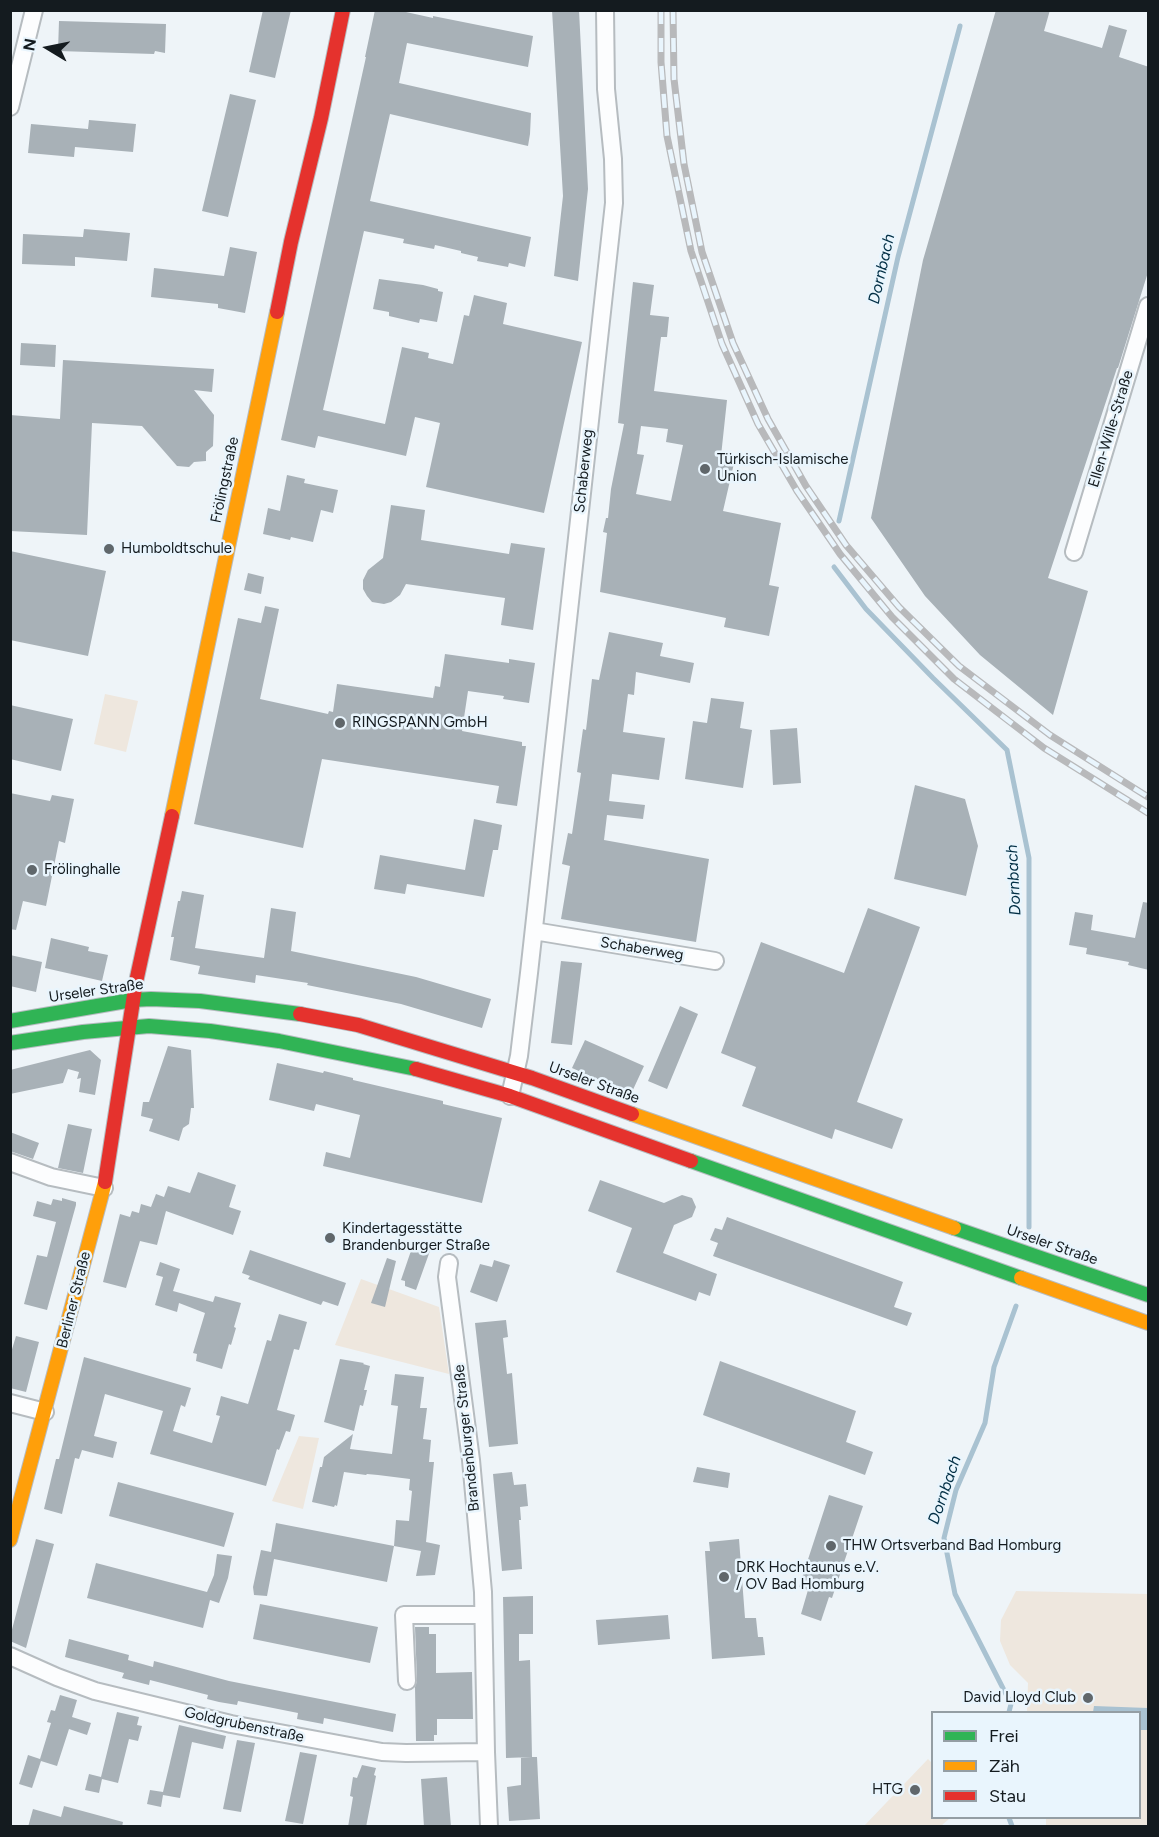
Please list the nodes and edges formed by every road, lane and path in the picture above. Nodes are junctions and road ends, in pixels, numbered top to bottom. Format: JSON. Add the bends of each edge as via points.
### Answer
{"nodes":[{"id":1,"x":34,"y":10,"type":"edge"},
{"id":2,"x":343,"y":10,"type":"edge"},
{"id":3,"x":605,"y":10,"type":"edge"},
{"id":4,"x":10,"y":107,"type":"edge"},
{"id":5,"x":1149,"y":306,"type":"edge"},
{"id":6,"x":1074,"y":552,"type":"dead end"},
{"id":7,"x":534,"y":931,"type":"junction"},
{"id":8,"x":715,"y":961,"type":"dead end"},
{"id":9,"x":132,"y":1000,"type":"junction"},
{"id":10,"x":10,"y":1021,"type":"edge"},
{"id":11,"x":129,"y":1027,"type":"junction"},
{"id":12,"x":10,"y":1043,"type":"edge"},
{"id":13,"x":515,"y":1073,"type":"junction"},
{"id":14,"x":510,"y":1096,"type":"junction"},
{"id":15,"x":10,"y":1162,"type":"edge"},
{"id":16,"x":104,"y":1188,"type":"junction"},
{"id":17,"x":449,"y":1263,"type":"dead end"},
{"id":18,"x":1149,"y":1295,"type":"edge"},
{"id":19,"x":1149,"y":1323,"type":"edge"},
{"id":20,"x":10,"y":1403,"type":"edge"},
{"id":21,"x":45,"y":1412,"type":"junction"},
{"id":22,"x":10,"y":1540,"type":"edge"},
{"id":23,"x":483,"y":1615,"type":"junction"},
{"id":24,"x":10,"y":1656,"type":"edge"},
{"id":25,"x":407,"y":1681,"type":"dead end"},
{"id":26,"x":486,"y":1752,"type":"junction"},
{"id":27,"x":489,"y":1827,"type":"edge"}],
"edges":[{"from":1,"to":4,"type":"street"},
{"from":2,"to":9,"type":"street","name":"Frölingstraße"},
{"from":3,"to":7,"type":"street","name":"Schaberweg","via":[[606,89],[615,189]]},
{"from":5,"to":6,"type":"street","name":"Ellen-Wille-Straße"},
{"from":7,"to":8,"type":"street","name":"Schaberweg"},
{"from":7,"to":13,"type":"street","name":"Schaberweg"},
{"from":9,"to":10,"type":"street","name":"Urseler Straße"},
{"from":9,"to":11,"type":"street","name":"Frölingstraße"},
{"from":9,"to":13,"type":"street","name":"Urseler Straße","via":[[200,1001],[358,1025]]},
{"from":11,"to":12,"type":"street"},
{"from":11,"to":14,"type":"street","via":[[210,1031],[340,1052]]},
{"from":11,"to":16,"type":"street","name":"Berliner Straße"},
{"from":13,"to":14,"type":"street","name":"Schaberweg"},
{"from":13,"to":18,"type":"street","name":"Urseler Straße"},
{"from":14,"to":19,"type":"street"},
{"from":15,"to":16,"type":"street","via":[[51,1177]]},
{"from":16,"to":21,"type":"street","name":"Berliner Straße"},
{"from":17,"to":23,"type":"street","name":"Brandenburger Straße","via":[[447,1277],[471,1460]]},
{"from":20,"to":21,"type":"street"},
{"from":21,"to":22,"type":"street","name":"Berliner Straße"},
{"from":23,"to":25,"type":"street","via":[[404,1615]]},
{"from":23,"to":26,"type":"street","name":"Brandenburger Straße"},
{"from":24,"to":26,"type":"street","name":"Goldgrubenstraße","via":[[95,1691],[242,1726],[382,1752]]},
{"from":26,"to":27,"type":"street","name":"Brandenburger Straße"}]}
